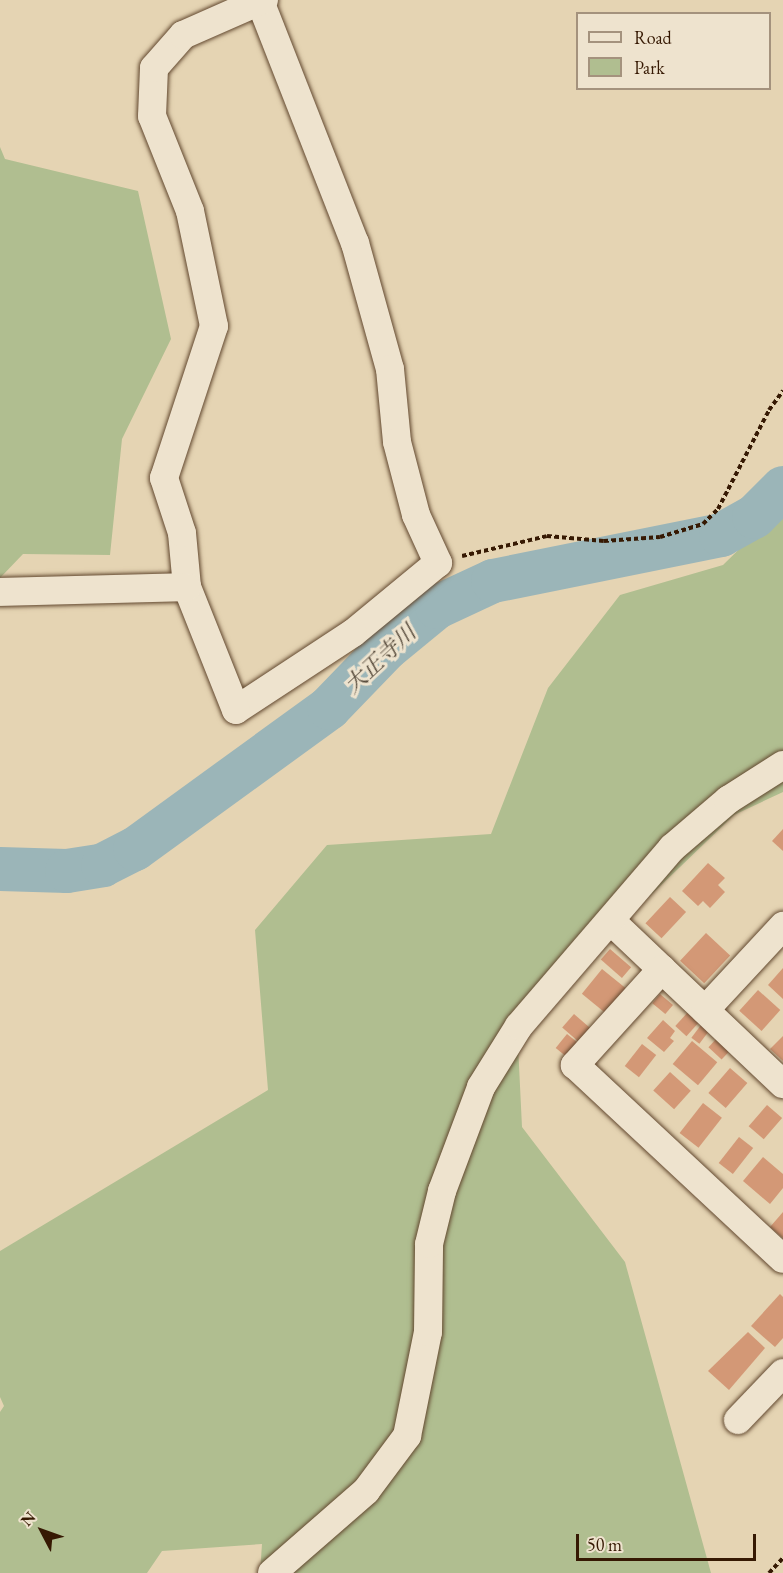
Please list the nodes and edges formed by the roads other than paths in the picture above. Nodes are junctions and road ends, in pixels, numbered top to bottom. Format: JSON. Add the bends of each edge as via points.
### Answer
{"nodes":[{"id":1,"x":262,"y":1,"type":"edge"},
{"id":2,"x":187,"y":587,"type":"junction"},
{"id":3,"x":0,"y":592,"type":"edge"},
{"id":4,"x":783,"y":765,"type":"edge"},
{"id":5,"x":611,"y":921,"type":"junction"},
{"id":6,"x":783,"y":926,"type":"edge"},
{"id":7,"x":662,"y":969,"type":"junction"},
{"id":8,"x":705,"y":1010,"type":"junction"},
{"id":9,"x":783,"y":1084,"type":"edge"},
{"id":10,"x":783,"y":1259,"type":"edge"},
{"id":11,"x":783,"y":1373,"type":"edge"},
{"id":12,"x":738,"y":1420,"type":"dead end"},
{"id":13,"x":272,"y":1573,"type":"edge"}],
"edges":[{"from":1,"to":2,"type":"street","via":[[183,35],[154,68],[152,116],[190,211],[214,326],[164,478],[182,533]]},
{"from":1,"to":2,"type":"street","via":[[355,243],[390,369],[399,452],[416,515],[438,563],[353,633],[236,710]]},
{"from":2,"to":3,"type":"street"},
{"from":4,"to":5,"type":"street","via":[[728,800],[672,848]]},
{"from":5,"to":7,"type":"street"},
{"from":5,"to":13,"type":"street","via":[[519,1026],[481,1087],[442,1191],[429,1244],[428,1332],[407,1436],[366,1491]]},
{"from":6,"to":8,"type":"street"},
{"from":7,"to":8,"type":"street"},
{"from":7,"to":10,"type":"street","via":[[575,1065]]},
{"from":8,"to":9,"type":"street"},
{"from":11,"to":12,"type":"street"}]}
